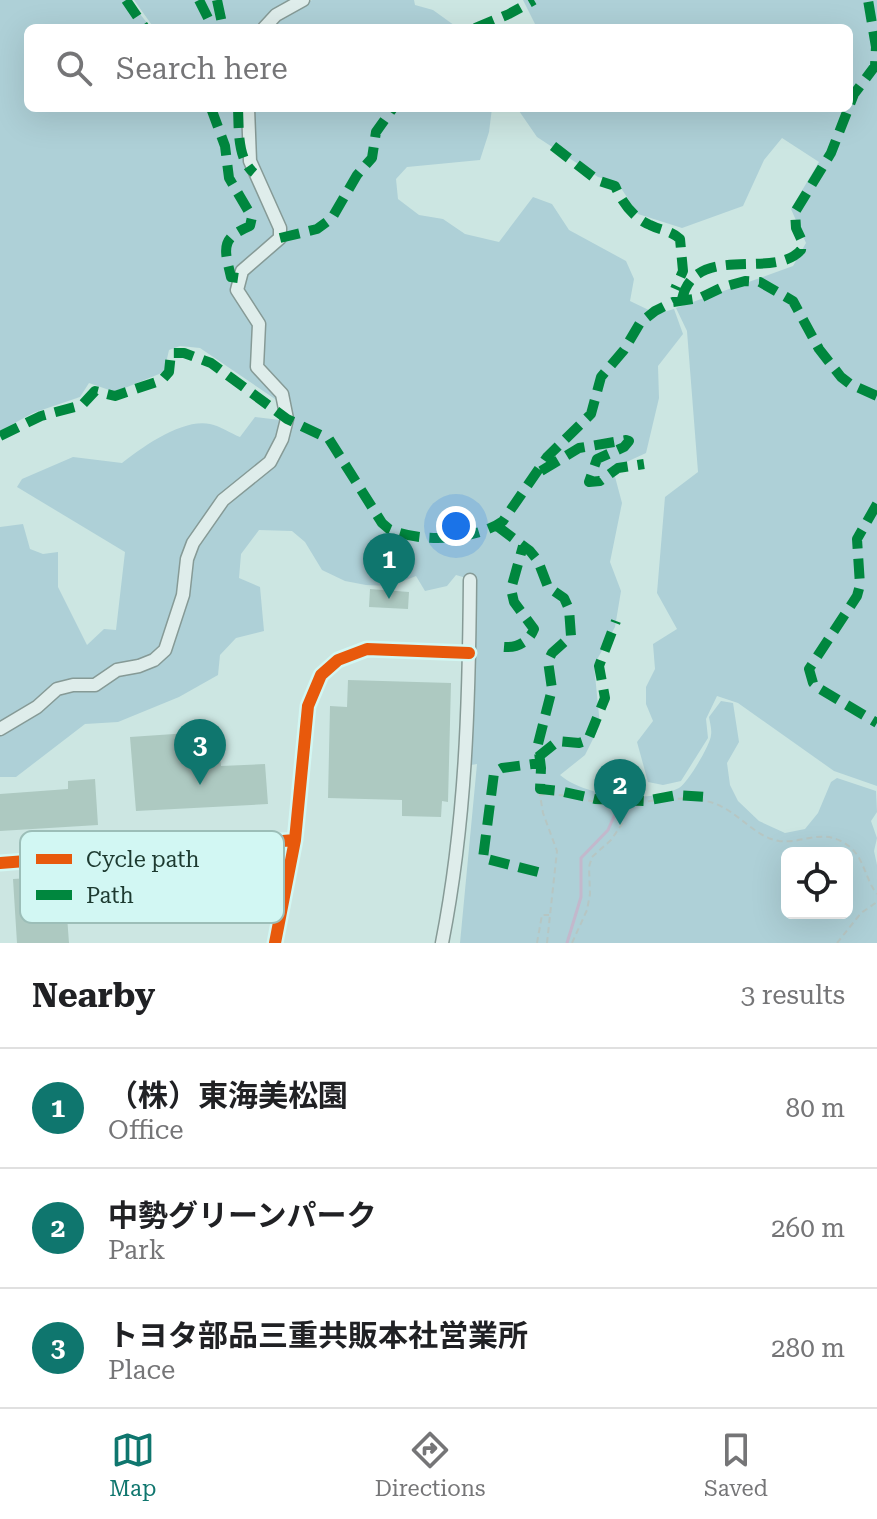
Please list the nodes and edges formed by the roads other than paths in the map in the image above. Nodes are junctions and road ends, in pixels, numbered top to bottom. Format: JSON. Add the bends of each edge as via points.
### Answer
{"nodes":[{"id":1,"x":303,"y":0,"type":"edge"},
{"id":2,"x":268,"y":24,"type":"edge"},
{"id":3,"x":248,"y":112,"type":"edge"},
{"id":4,"x":470,"y":580,"type":"dead end"},
{"id":5,"x":469,"y":653,"type":"junction"},
{"id":6,"x":0,"y":729,"type":"edge"},
{"id":7,"x":295,"y":840,"type":"junction"},
{"id":8,"x":284,"y":841,"type":"edge"},
{"id":9,"x":20,"y":861,"type":"edge"},
{"id":10,"x":0,"y":863,"type":"edge"},
{"id":11,"x":284,"y":897,"type":"edge"},
{"id":12,"x":279,"y":923,"type":"edge"},
{"id":13,"x":275,"y":943,"type":"edge"},
{"id":14,"x":442,"y":943,"type":"edge"}],
"edges":[{"from":1,"to":2,"type":"main road"},
{"from":3,"to":6,"type":"main road","via":[[250,161],[280,238],[242,271],[237,290],[259,324],[257,367],[280,389],[284,401],[282,439],[270,462],[223,500],[193,543],[183,595],[159,656],[117,670],[95,685],[57,689]]},
{"from":4,"to":5,"type":"main road"},
{"from":5,"to":7,"type":"main road","via":[[367,649],[326,669],[308,706]]},
{"from":5,"to":14,"type":"main road","via":[[465,787]]},
{"from":7,"to":8,"type":"main road"},
{"from":7,"to":11,"type":"main road"},
{"from":9,"to":10,"type":"main road"},
{"from":12,"to":13,"type":"main road"}]}
